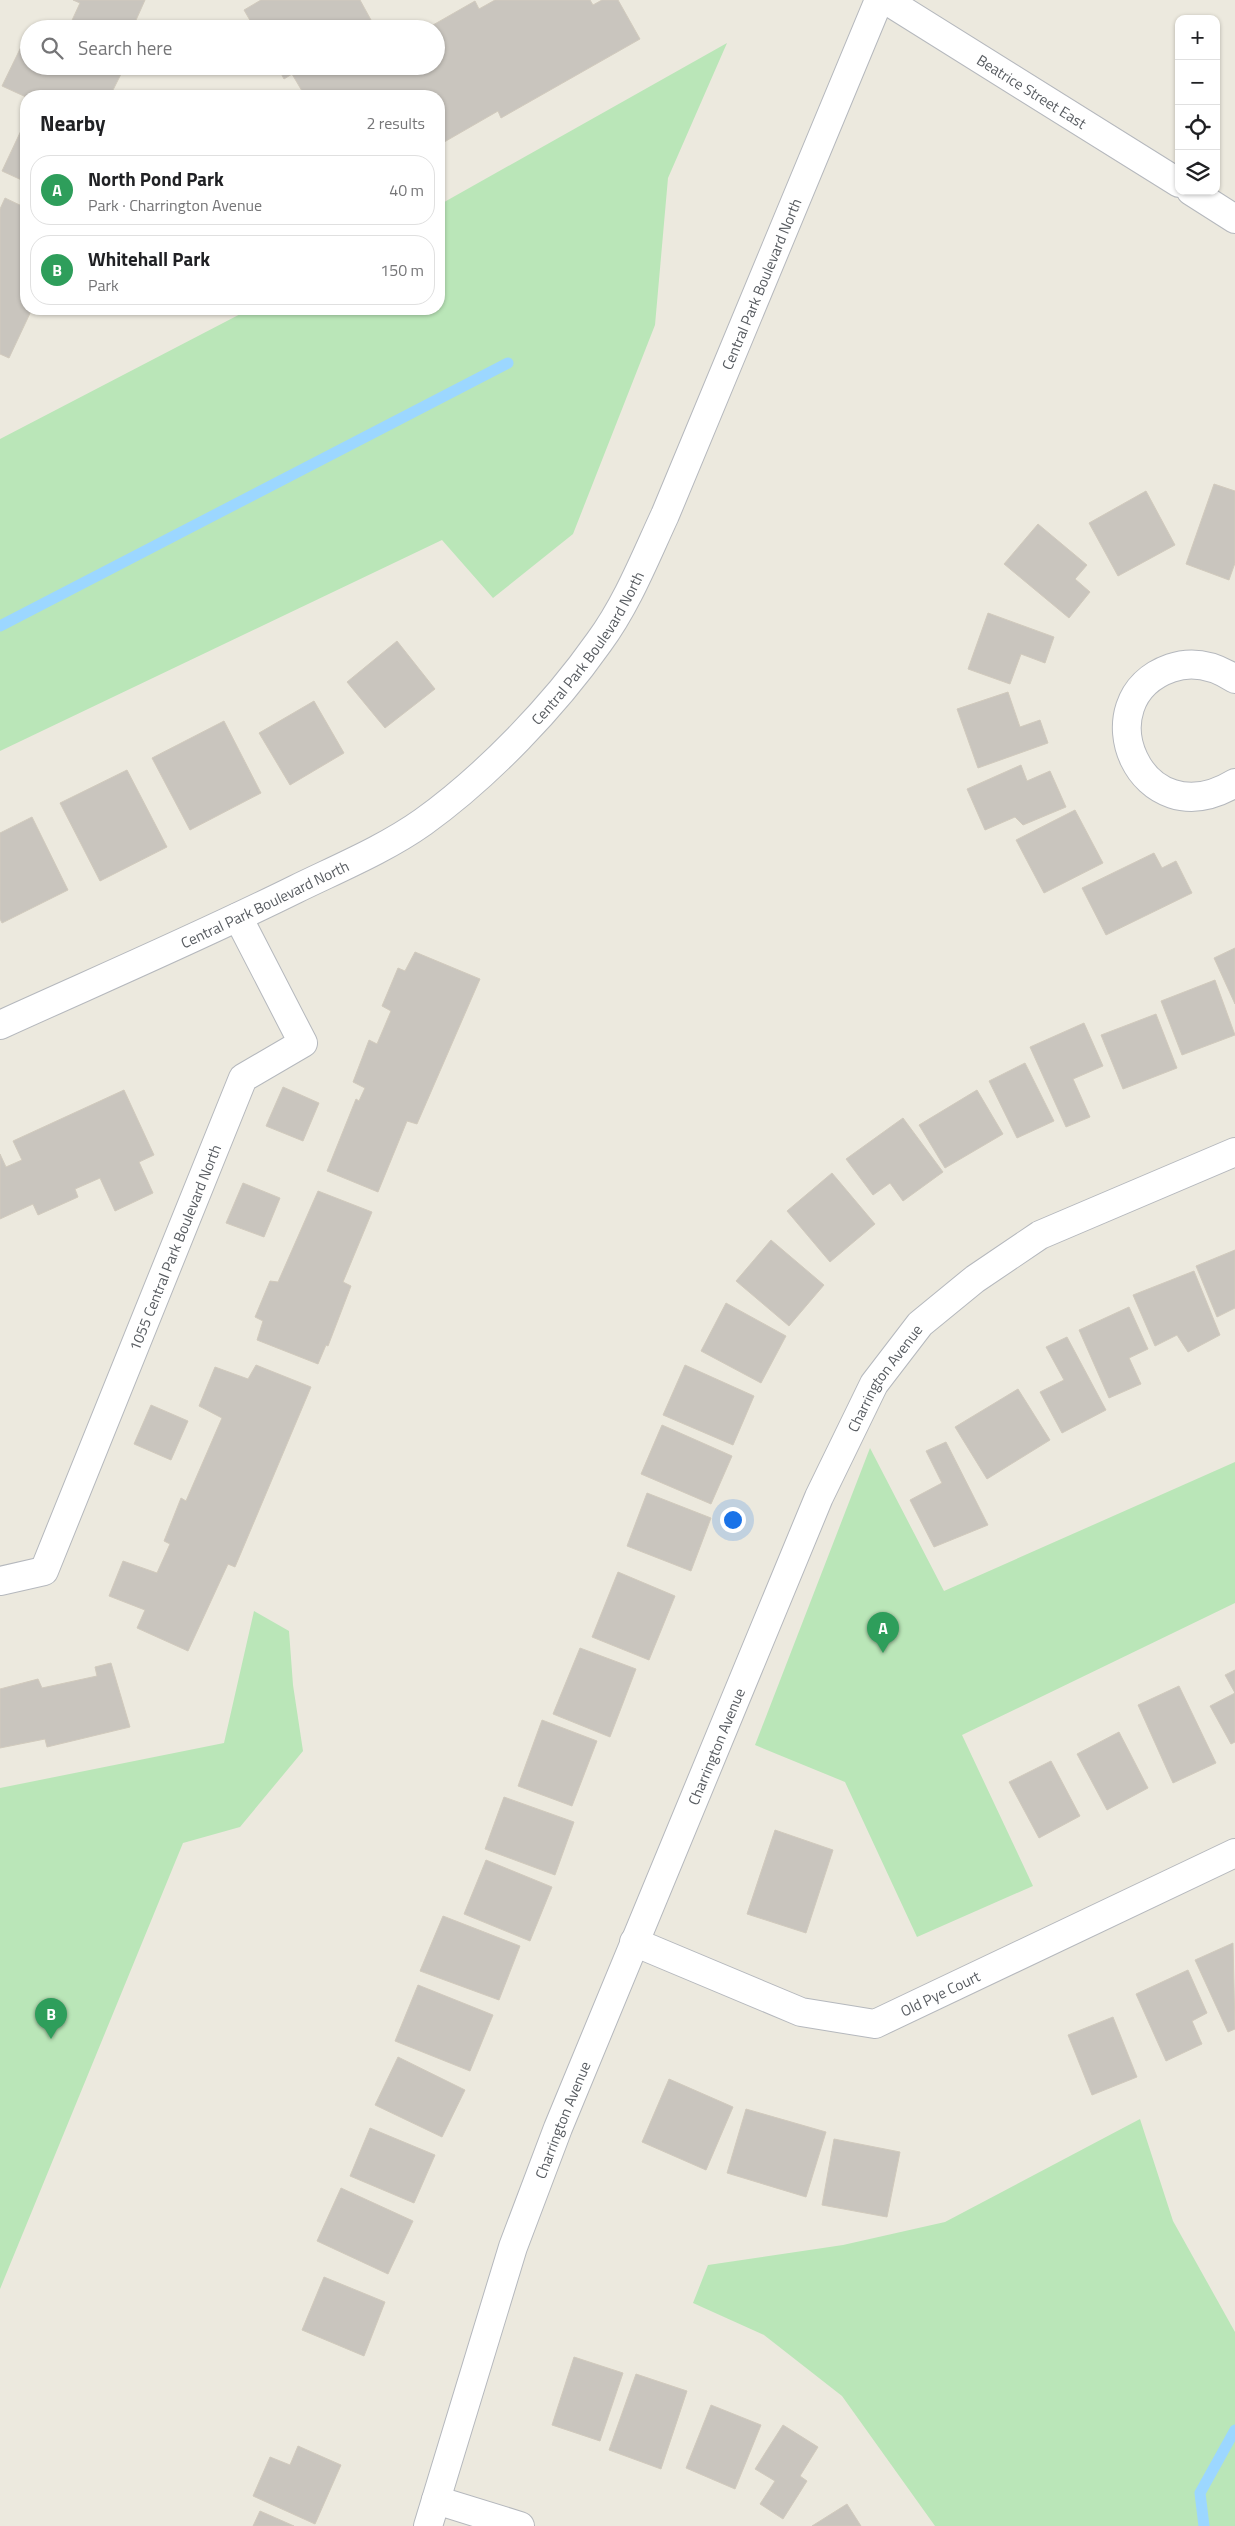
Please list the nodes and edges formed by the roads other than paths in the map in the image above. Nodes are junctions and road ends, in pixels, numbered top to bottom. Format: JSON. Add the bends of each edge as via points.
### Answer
{"nodes":[{"id":1,"x":879,"y":0,"type":"edge"},
{"id":2,"x":886,"y":0,"type":"edge"},
{"id":3,"x":1175,"y":181,"type":"edge"},
{"id":4,"x":1197,"y":195,"type":"edge"},
{"id":5,"x":1235,"y":219,"type":"edge"},
{"id":6,"x":1235,"y":679,"type":"edge"},
{"id":7,"x":1235,"y":784,"type":"edge"},
{"id":8,"x":238,"y":918,"type":"junction"},
{"id":9,"x":0,"y":1025,"type":"edge"},
{"id":10,"x":1235,"y":1152,"type":"edge"},
{"id":11,"x":0,"y":1581,"type":"edge"},
{"id":12,"x":1235,"y":1853,"type":"edge"},
{"id":13,"x":634,"y":1942,"type":"junction"},
{"id":14,"x":436,"y":2500,"type":"junction"},
{"id":15,"x":428,"y":2526,"type":"edge"},
{"id":16,"x":520,"y":2526,"type":"edge"}],
"edges":[{"from":1,"to":8,"type":"street","name":"Central Park Boulevard North","via":[[665,515],[635,580],[600,641],[537,719],[490,766],[423,822],[370,853]]},
{"from":2,"to":3,"type":"street","name":"Beatrice Street East"},
{"from":4,"to":5,"type":"street"},
{"from":6,"to":7,"type":"street","via":[[1202,664],[1180,665],[1160,672],[1143,686],[1131,705],[1126,726],[1128,747],[1137,767],[1152,784],[1171,794],[1192,798],[1215,795]]},
{"from":8,"to":9,"type":"street","name":"Central Park Boulevard North"},
{"from":8,"to":11,"type":"street","name":"1055 Central Park Boulevard North","via":[[303,1042],[243,1078],[44,1571]]},
{"from":10,"to":13,"type":"street","name":"Charrington Avenue","via":[[1040,1235],[975,1279],[920,1324],[874,1384],[819,1497]]},
{"from":12,"to":13,"type":"street","name":"Old Pye Court","via":[[875,2024],[802,2012]]},
{"from":13,"to":14,"type":"street","name":"Charrington Avenue","via":[[513,2247]]},
{"from":14,"to":15,"type":"street","name":"Charrington Avenue"},
{"from":14,"to":16,"type":"street"}]}
